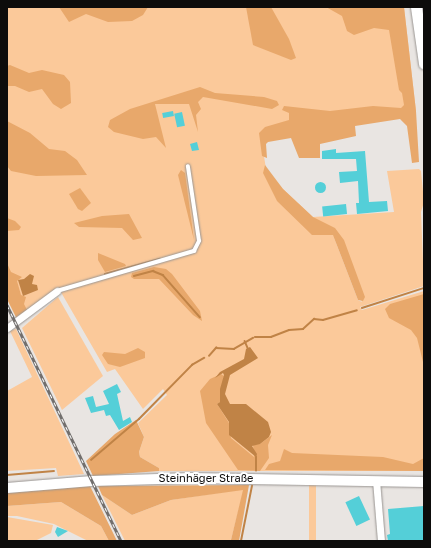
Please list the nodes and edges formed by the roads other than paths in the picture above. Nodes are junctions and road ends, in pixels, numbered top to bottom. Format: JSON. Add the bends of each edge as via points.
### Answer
{"nodes":[{"id":1,"x":416,"y":7,"type":"edge"},
{"id":2,"x":424,"y":63,"type":"edge"},
{"id":3,"x":188,"y":167,"type":"dead end"},
{"id":4,"x":58,"y":291,"type":"joint"},
{"id":5,"x":7,"y":328,"type":"edge"},
{"id":6,"x":424,"y":477,"type":"edge"},
{"id":7,"x":376,"y":480,"type":"junction"},
{"id":8,"x":405,"y":481,"type":"junction"},
{"id":9,"x":424,"y":482,"type":"edge"},
{"id":10,"x":7,"y":488,"type":"edge"},
{"id":11,"x":381,"y":541,"type":"edge"}],
"edges":[{"from":1,"to":2,"type":"main road"},
{"from":3,"to":4,"type":"lane","via":[[199,241],[194,251]]},
{"from":4,"to":5,"type":"street"},
{"from":6,"to":8,"type":"main road","name":"Steinhäger Straße"},
{"from":7,"to":8,"type":"main road","name":"Steinhäger Straße"},
{"from":7,"to":10,"type":"main road","name":"Steinhäger Straße","via":[[191,478],[92,481]]},
{"from":7,"to":11,"type":"street"},
{"from":8,"to":9,"type":"main road","name":"Steinhäger Straße"}]}
